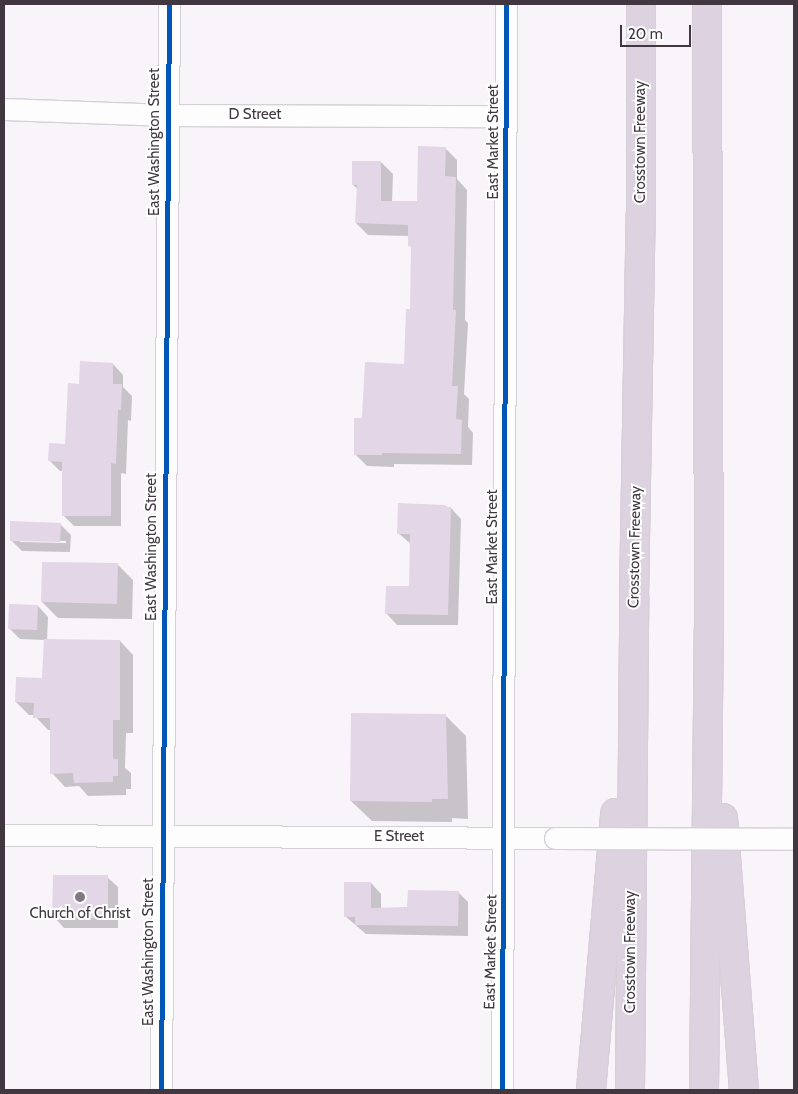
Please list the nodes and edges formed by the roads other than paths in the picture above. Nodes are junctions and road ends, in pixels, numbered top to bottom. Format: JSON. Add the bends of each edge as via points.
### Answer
{"nodes":[{"id":1,"x":169,"y":4,"type":"edge"},
{"id":2,"x":506,"y":4,"type":"edge"},
{"id":3,"x":641,"y":4,"type":"edge"},
{"id":4,"x":707,"y":4,"type":"edge"},
{"id":5,"x":4,"y":109,"type":"edge"},
{"id":6,"x":168,"y":114,"type":"junction"},
{"id":7,"x":506,"y":116,"type":"junction"},
{"id":8,"x":634,"y":597,"type":"junction"},
{"id":9,"x":709,"y":628,"type":"junction"},
{"id":10,"x":4,"y":836,"type":"edge"},
{"id":11,"x":162,"y":836,"type":"junction"},
{"id":12,"x":505,"y":838,"type":"junction"},
{"id":13,"x":793,"y":839,"type":"edge"},
{"id":14,"x":160,"y":1090,"type":"edge"},
{"id":15,"x":502,"y":1090,"type":"edge"},
{"id":16,"x":591,"y":1090,"type":"edge"},
{"id":17,"x":630,"y":1090,"type":"edge"},
{"id":18,"x":704,"y":1090,"type":"edge"},
{"id":19,"x":744,"y":1090,"type":"edge"}],
"edges":[{"from":1,"to":6,"type":"street","name":"East Washington Street"},
{"from":2,"to":7,"type":"street","name":"East Market Street"},
{"from":3,"to":8,"type":"highway","name":"Crosstown Freeway","via":[[642,214]]},
{"from":4,"to":9,"type":"highway"},
{"from":5,"to":6,"type":"street","name":"D Street"},
{"from":6,"to":7,"type":"street","name":"D Street"},
{"from":6,"to":11,"type":"street","name":"East Washington Street"},
{"from":7,"to":12,"type":"street","name":"East Market Street"},
{"from":8,"to":16,"type":"highway"},
{"from":8,"to":17,"type":"highway","name":"Crosstown Freeway"},
{"from":9,"to":18,"type":"highway"},
{"from":9,"to":19,"type":"highway"},
{"from":10,"to":11,"type":"street","name":"E Street"},
{"from":11,"to":12,"type":"street","name":"E Street"},
{"from":11,"to":14,"type":"street","name":"East Washington Street"},
{"from":12,"to":13,"type":"street","name":"E Street","bridge":true},
{"from":12,"to":15,"type":"street","name":"East Market Street"}]}
